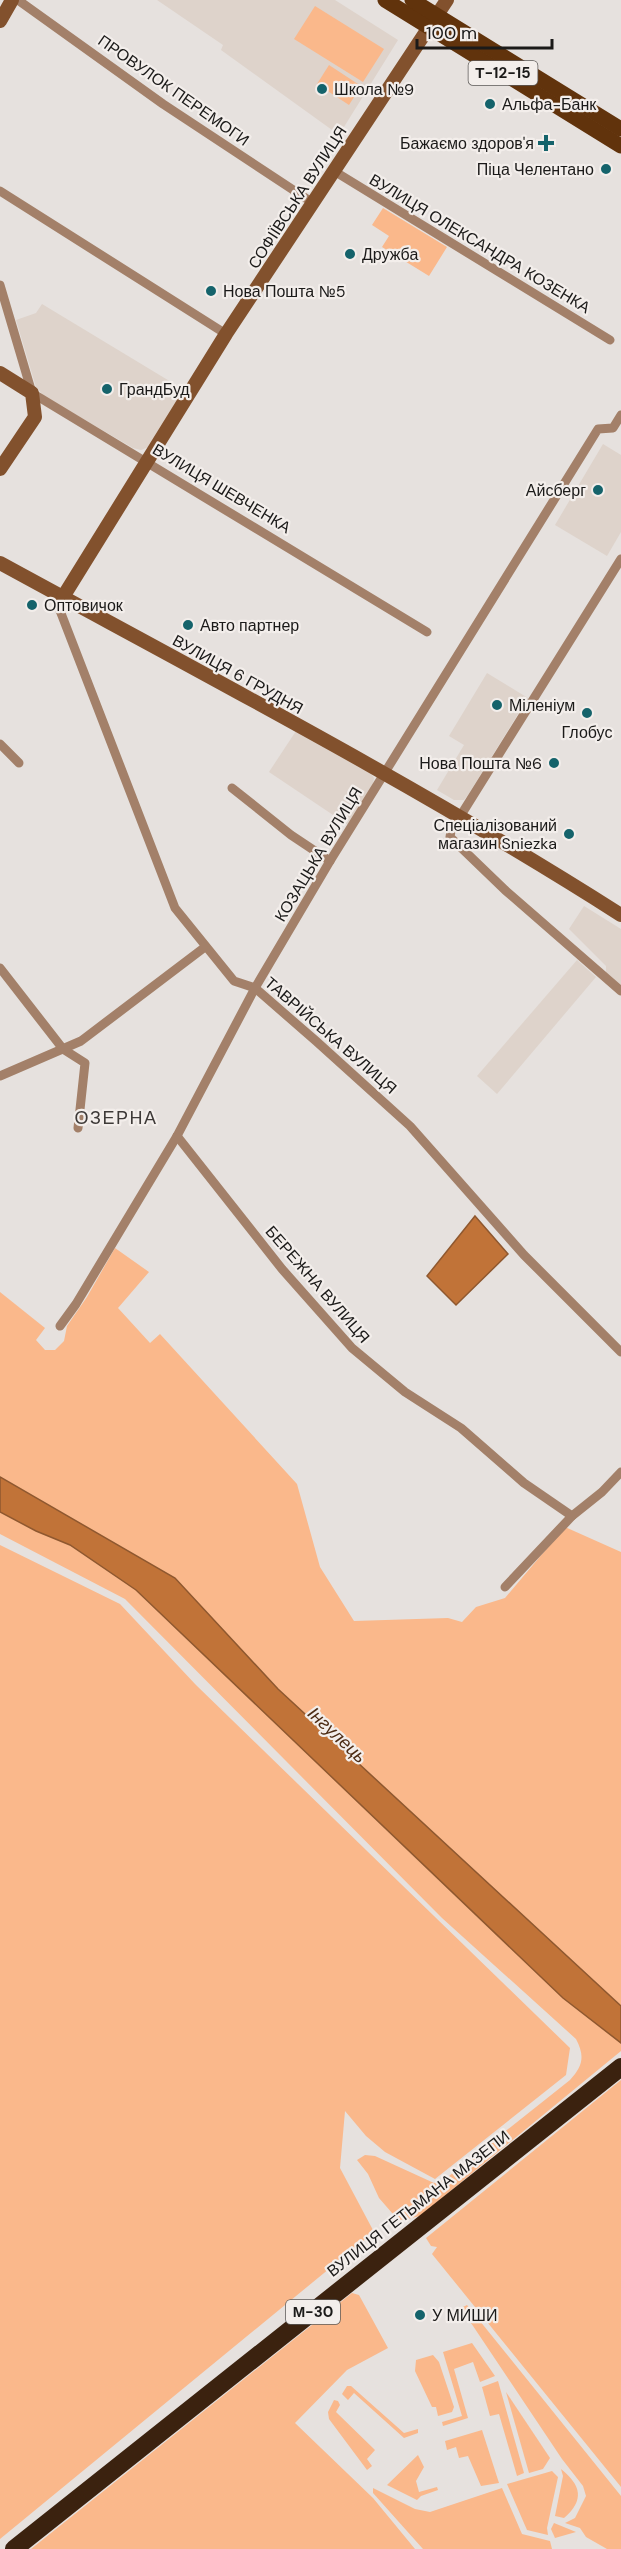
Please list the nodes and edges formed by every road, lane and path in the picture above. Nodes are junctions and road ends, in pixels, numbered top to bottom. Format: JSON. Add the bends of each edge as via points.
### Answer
{"nodes":[{"id":1,"x":12,"y":0,"type":"edge"},
{"id":2,"x":18,"y":0,"type":"edge"},
{"id":3,"x":385,"y":0,"type":"edge"},
{"id":4,"x":412,"y":0,"type":"edge"},
{"id":5,"x":447,"y":0,"type":"edge"},
{"id":6,"x":0,"y":21,"type":"edge"},
{"id":7,"x":433,"y":21,"type":"junction"},
{"id":8,"x":621,"y":129,"type":"edge"},
{"id":9,"x":621,"y":146,"type":"edge"},
{"id":10,"x":334,"y":171,"type":"junction"},
{"id":11,"x":0,"y":191,"type":"edge"},
{"id":12,"x":313,"y":203,"type":"junction"},
{"id":13,"x":0,"y":285,"type":"edge"},
{"id":14,"x":226,"y":334,"type":"junction"},
{"id":15,"x":610,"y":340,"type":"dead end"},
{"id":16,"x":0,"y":373,"type":"edge"},
{"id":17,"x":32,"y":393,"type":"junction"},
{"id":18,"x":621,"y":415,"type":"edge"},
{"id":19,"x":146,"y":462,"type":"junction"},
{"id":20,"x":0,"y":469,"type":"edge"},
{"id":21,"x":621,"y":559,"type":"edge"},
{"id":22,"x":0,"y":563,"type":"edge"},
{"id":23,"x":63,"y":597,"type":"junction"},
{"id":24,"x":426,"y":632,"type":"dead end"},
{"id":25,"x":0,"y":744,"type":"edge"},
{"id":26,"x":19,"y":762,"type":"dead end"},
{"id":27,"x":385,"y":773,"type":"junction"},
{"id":28,"x":232,"y":788,"type":"dead end"},
{"id":29,"x":460,"y":816,"type":"junction"},
{"id":30,"x":330,"y":861,"type":"junction"},
{"id":31,"x":621,"y":915,"type":"edge"},
{"id":32,"x":205,"y":947,"type":"junction"},
{"id":33,"x":0,"y":968,"type":"edge"},
{"id":34,"x":255,"y":988,"type":"junction"},
{"id":35,"x":621,"y":991,"type":"edge"},
{"id":36,"x":63,"y":1049,"type":"junction"},
{"id":37,"x":0,"y":1076,"type":"edge"},
{"id":38,"x":78,"y":1128,"type":"dead end"},
{"id":39,"x":177,"y":1136,"type":"junction"},
{"id":40,"x":60,"y":1326,"type":"dead end"},
{"id":41,"x":621,"y":1352,"type":"edge"},
{"id":42,"x":621,"y":1472,"type":"edge"},
{"id":43,"x":572,"y":1516,"type":"junction"},
{"id":44,"x":505,"y":1587,"type":"dead end"},
{"id":45,"x":617,"y":2071,"type":"edge"},
{"id":46,"x":14,"y":2549,"type":"edge"}],
"edges":[{"from":1,"to":6,"type":"street"},
{"from":2,"to":12,"type":"street","name":"ПРОВУЛОК ПЕРЕМОГИ","via":[[163,104]]},
{"from":3,"to":7,"type":"main road","number":"Т-12-15"},
{"from":4,"to":7,"type":"main road","number":"Т-12-15"},
{"from":5,"to":7,"type":"street","name":"СОФІЇВСЬКА ВУЛИЦЯ"},
{"from":7,"to":8,"type":"main road","number":"Т-12-15"},
{"from":7,"to":9,"type":"main road","number":"Т-12-15"},
{"from":7,"to":10,"type":"street","name":"СОФІЇВСЬКА ВУЛИЦЯ"},
{"from":10,"to":12,"type":"street","name":"СОФІЇВСЬКА ВУЛИЦЯ"},
{"from":10,"to":15,"type":"street","name":"ВУЛИЦЯ ОЛЕКСАНДРА КОЗЕНКА"},
{"from":11,"to":14,"type":"street"},
{"from":12,"to":14,"type":"street","name":"СОФІЇВСЬКА ВУЛИЦЯ"},
{"from":13,"to":17,"type":"street"},
{"from":14,"to":19,"type":"street","name":"СОФІЇВСЬКА ВУЛИЦЯ"},
{"from":16,"to":17,"type":"street","name":"ВУЛИЦЯ ШЕВЧЕНКА"},
{"from":17,"to":19,"type":"street","name":"ВУЛИЦЯ ШЕВЧЕНКА"},
{"from":17,"to":20,"type":"street","via":[[35,417]]},
{"from":18,"to":27,"type":"street","name":"КОЗАЦЬКА ВУЛИЦЯ","via":[[613,428],[598,429]]},
{"from":19,"to":23,"type":"street","name":"СОФІЇВСЬКА ВУЛИЦЯ"},
{"from":19,"to":24,"type":"street","name":"ВУЛИЦЯ ШЕВЧЕНКА"},
{"from":21,"to":29,"type":"street"},
{"from":22,"to":23,"type":"street","name":"ВУЛИЦЯ 6 ГРУДНЯ"},
{"from":23,"to":27,"type":"street","name":"ВУЛИЦЯ 6 ГРУДНЯ"},
{"from":23,"to":32,"type":"street","name":"ТАВРІЙСЬКА ВУЛИЦЯ","via":[[59,608],[175,908]]},
{"from":25,"to":26,"type":"street"},
{"from":27,"to":29,"type":"street","name":"ВУЛИЦЯ 6 ГРУДНЯ"},
{"from":27,"to":30,"type":"street","name":"КОЗАЦЬКА ВУЛИЦЯ"},
{"from":28,"to":30,"type":"street"},
{"from":29,"to":31,"type":"street","name":"ВУЛИЦЯ 6 ГРУДНЯ"},
{"from":29,"to":35,"type":"street","via":[[450,837]]},
{"from":30,"to":34,"type":"street","name":"КОЗАЦЬКА ВУЛИЦЯ"},
{"from":32,"to":34,"type":"street","name":"ТАВРІЙСЬКА ВУЛИЦЯ","via":[[234,981]]},
{"from":32,"to":36,"type":"street","via":[[81,1041]]},
{"from":33,"to":36,"type":"street"},
{"from":34,"to":39,"type":"street","name":"КОЗАЦЬКА ВУЛИЦЯ"},
{"from":34,"to":41,"type":"street","name":"ТАВРІЙСЬКА ВУЛИЦЯ","via":[[410,1126],[524,1255]]},
{"from":36,"to":37,"type":"street"},
{"from":36,"to":38,"type":"street","via":[[85,1063]]},
{"from":39,"to":40,"type":"street","name":"КОЗАЦЬКА ВУЛИЦЯ"},
{"from":39,"to":43,"type":"street","name":"БЕРЕЖНА ВУЛИЦЯ","via":[[282,1269],[352,1348]]},
{"from":42,"to":43,"type":"street"},
{"from":43,"to":44,"type":"street"},
{"from":45,"to":46,"type":"highway","name":"ВУЛИЦЯ ГЕТЬМАНА МАЗЕПИ","number":"М-30"}]}
